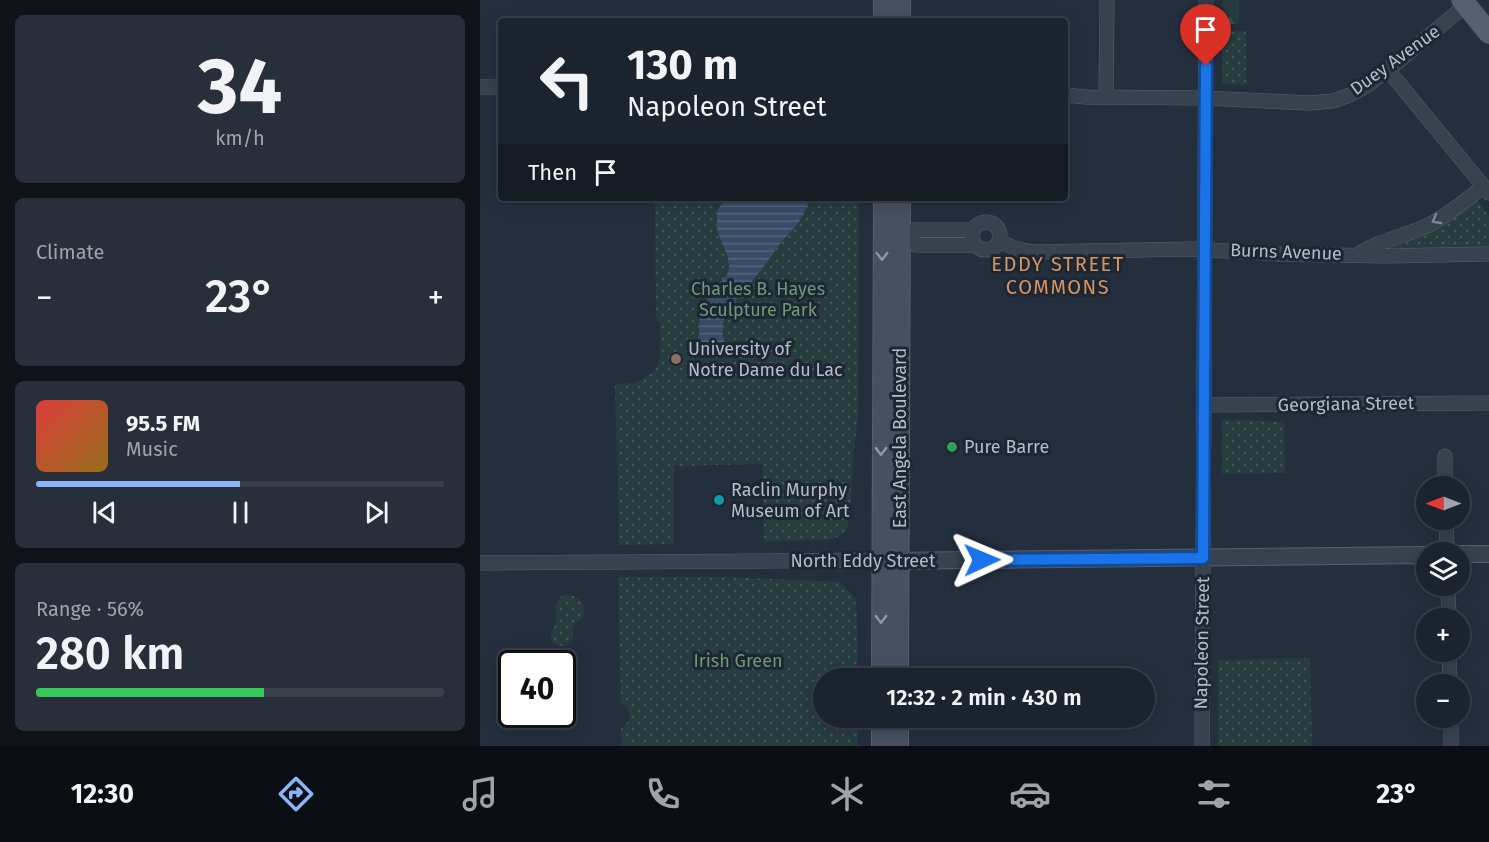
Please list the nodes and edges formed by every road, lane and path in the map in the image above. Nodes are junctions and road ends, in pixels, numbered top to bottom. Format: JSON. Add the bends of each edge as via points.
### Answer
{"nodes":[{"id":1,"x":883,"y":0,"type":"edge"},
{"id":2,"x":901,"y":0,"type":"edge"},
{"id":3,"x":1107,"y":0,"type":"edge"},
{"id":4,"x":1206,"y":0,"type":"edge"},
{"id":5,"x":1464,"y":3,"type":"edge"},
{"id":6,"x":883,"y":18,"type":"edge"},
{"id":7,"x":901,"y":18,"type":"edge"},
{"id":8,"x":1489,"y":33,"type":"edge"},
{"id":9,"x":1388,"y":70,"type":"junction"},
{"id":10,"x":480,"y":87,"type":"edge"},
{"id":11,"x":498,"y":87,"type":"edge"},
{"id":12,"x":1068,"y":95,"type":"edge"},
{"id":13,"x":1106,"y":98,"type":"junction"},
{"id":14,"x":1205,"y":98,"type":"junction"},
{"id":15,"x":1486,"y":190,"type":"edge"},
{"id":16,"x":883,"y":201,"type":"edge"},
{"id":17,"x":900,"y":201,"type":"edge"},
{"id":18,"x":973,"y":230,"type":"junction"},
{"id":19,"x":906,"y":238,"type":"junction"},
{"id":20,"x":999,"y":241,"type":"junction"},
{"id":21,"x":975,"y":245,"type":"junction"},
{"id":22,"x":1205,"y":249,"type":"junction"},
{"id":23,"x":1359,"y":254,"type":"junction"},
{"id":24,"x":1489,"y":254,"type":"edge"},
{"id":25,"x":1489,"y":403,"type":"edge"},
{"id":26,"x":1204,"y":405,"type":"junction"},
{"id":27,"x":1445,"y":456,"type":"dead end"},
{"id":28,"x":1445,"y":476,"type":"edge"},
{"id":29,"x":1470,"y":554,"type":"edge"},
{"id":30,"x":1489,"y":554,"type":"edge"},
{"id":31,"x":1416,"y":555,"type":"edge"},
{"id":32,"x":1203,"y":558,"type":"junction"},
{"id":33,"x":881,"y":560,"type":"junction"},
{"id":34,"x":900,"y":561,"type":"junction"},
{"id":35,"x":480,"y":563,"type":"edge"},
{"id":36,"x":881,"y":668,"type":"edge"},
{"id":37,"x":899,"y":668,"type":"edge"},
{"id":38,"x":881,"y":728,"type":"edge"},
{"id":39,"x":899,"y":728,"type":"edge"},
{"id":40,"x":1451,"y":728,"type":"edge"},
{"id":41,"x":881,"y":746,"type":"edge"},
{"id":42,"x":898,"y":746,"type":"edge"},
{"id":43,"x":1202,"y":746,"type":"edge"},
{"id":44,"x":1451,"y":746,"type":"edge"}],
"edges":[{"from":1,"to":6,"type":"main road"},
{"from":2,"to":7,"type":"main road"},
{"from":3,"to":13,"type":"street"},
{"from":4,"to":14,"type":"street","name":"Napoleon Street"},
{"from":5,"to":8,"type":"main road"},
{"from":5,"to":9,"type":"street","name":"Duey Avenue"},
{"from":9,"to":14,"type":"street","name":"Duey Avenue","via":[[1365,87],[1333,100],[1309,103]]},
{"from":9,"to":15,"type":"street"},
{"from":10,"to":11,"type":"street"},
{"from":12,"to":13,"type":"street","name":"Duey Avenue"},
{"from":13,"to":14,"type":"street","name":"Duey Avenue"},
{"from":14,"to":22,"type":"street","name":"Napoleon Street"},
{"from":15,"to":23,"type":"street","name":"Burns Avenue","one_way":true,"via":[[1430,224]]},
{"from":16,"to":33,"type":"main road","name":"East Angela Boulevard","one_way":true},
{"from":17,"to":19,"type":"main road","name":"East Angela Boulevard"},
{"from":18,"to":19,"type":"street","via":[[915,230]]},
{"from":18,"to":20,"type":"street","via":[[981,222],[989,222],[996,226]]},
{"from":18,"to":21,"type":"street"},
{"from":19,"to":21,"type":"street","via":[[916,245]]},
{"from":19,"to":34,"type":"main road","name":"East Angela Boulevard"},
{"from":20,"to":21,"type":"street","via":[[990,249]]},
{"from":20,"to":22,"type":"street","name":"Burns Avenue","via":[[1033,252]]},
{"from":22,"to":23,"type":"street","name":"Burns Avenue"},
{"from":22,"to":26,"type":"street","name":"Napoleon Street"},
{"from":23,"to":24,"type":"street","name":"Burns Avenue"},
{"from":25,"to":26,"type":"street","name":"Georgiana Street"},
{"from":26,"to":32,"type":"street","name":"Napoleon Street"},
{"from":27,"to":28,"type":"street"},
{"from":29,"to":30,"type":"street"},
{"from":31,"to":32,"type":"street","name":"North Eddy Street"},
{"from":32,"to":34,"type":"street","name":"North Eddy Street"},
{"from":32,"to":43,"type":"street","name":"Napoleon Street"},
{"from":33,"to":34,"type":"street","name":"North Eddy Street"},
{"from":33,"to":35,"type":"street","name":"North Eddy Street"},
{"from":33,"to":36,"type":"main road","name":"East Angela Boulevard","one_way":true},
{"from":34,"to":37,"type":"main road","name":"East Angela Boulevard"},
{"from":38,"to":41,"type":"main road"},
{"from":39,"to":42,"type":"main road"},
{"from":40,"to":44,"type":"street"}]}
